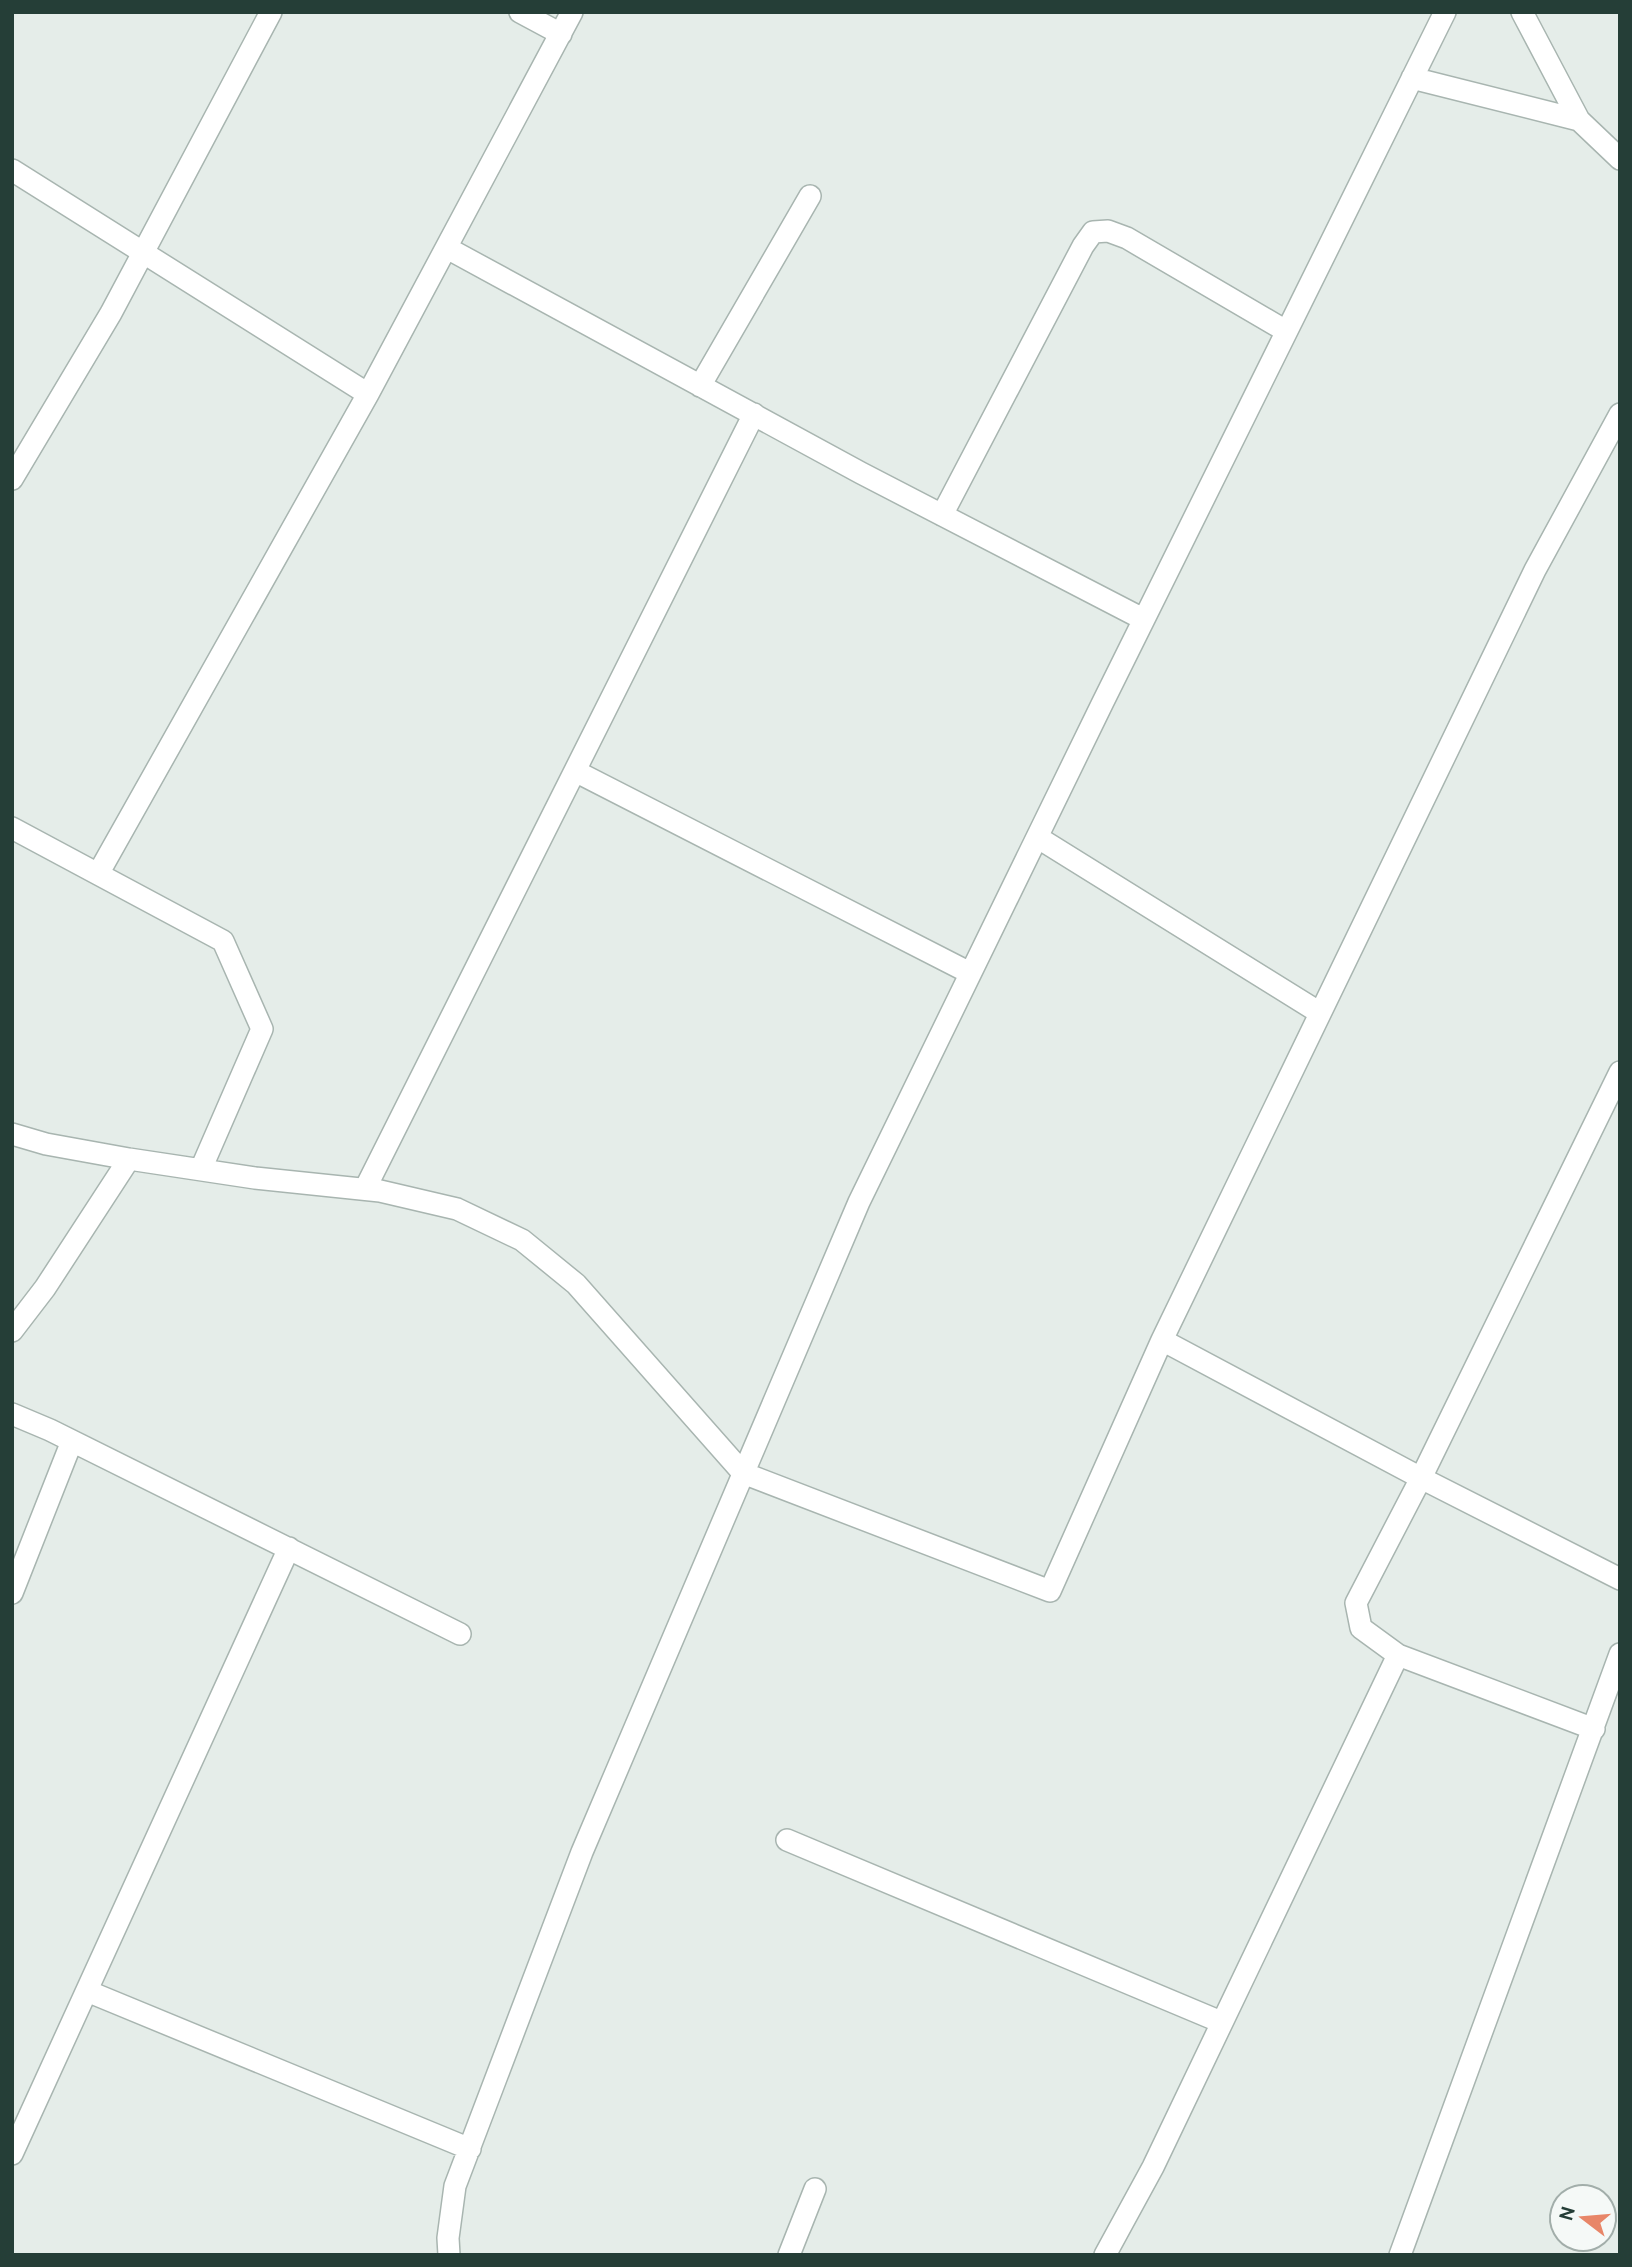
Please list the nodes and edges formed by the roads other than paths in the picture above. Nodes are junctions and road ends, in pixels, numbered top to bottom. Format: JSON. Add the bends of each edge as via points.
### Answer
{"nodes":[{"id":1,"x":271,"y":12,"type":"edge"},
{"id":2,"x":520,"y":12,"type":"edge"},
{"id":3,"x":572,"y":12,"type":"edge"},
{"id":4,"x":1445,"y":12,"type":"edge"},
{"id":5,"x":1522,"y":12,"type":"edge"},
{"id":6,"x":561,"y":34,"type":"junction"},
{"id":7,"x":1412,"y":78,"type":"junction"},
{"id":8,"x":1579,"y":120,"type":"junction"},
{"id":9,"x":1620,"y":159,"type":"edge"},
{"id":10,"x":12,"y":170,"type":"edge"},
{"id":11,"x":810,"y":196,"type":"dead end"},
{"id":12,"x":447,"y":248,"type":"junction"},
{"id":13,"x":143,"y":252,"type":"junction"},
{"id":14,"x":1286,"y":331,"type":"junction"},
{"id":15,"x":700,"y":386,"type":"junction"},
{"id":16,"x":368,"y":394,"type":"junction"},
{"id":17,"x":754,"y":414,"type":"junction"},
{"id":18,"x":1620,"y":414,"type":"edge"},
{"id":19,"x":12,"y":479,"type":"edge"},
{"id":20,"x":942,"y":515,"type":"junction"},
{"id":21,"x":1143,"y":619,"type":"junction"},
{"id":22,"x":575,"y":771,"type":"junction"},
{"id":23,"x":12,"y":828,"type":"edge"},
{"id":24,"x":1037,"y":837,"type":"junction"},
{"id":25,"x":98,"y":874,"type":"junction"},
{"id":26,"x":971,"y":973,"type":"junction"},
{"id":27,"x":1320,"y":1013,"type":"junction"},
{"id":28,"x":1620,"y":1072,"type":"edge"},
{"id":29,"x":12,"y":1135,"type":"edge"},
{"id":30,"x":130,"y":1159,"type":"junction"},
{"id":31,"x":201,"y":1169,"type":"junction"},
{"id":32,"x":365,"y":1189,"type":"junction"},
{"id":33,"x":12,"y":1331,"type":"edge"},
{"id":34,"x":1162,"y":1340,"type":"junction"},
{"id":35,"x":12,"y":1414,"type":"edge"},
{"id":36,"x":72,"y":1441,"type":"junction"},
{"id":37,"x":743,"y":1473,"type":"junction"},
{"id":38,"x":1421,"y":1478,"type":"junction"},
{"id":39,"x":289,"y":1548,"type":"junction"},
{"id":40,"x":1620,"y":1579,"type":"edge"},
{"id":41,"x":12,"y":1593,"type":"edge"},
{"id":42,"x":460,"y":1634,"type":"dead end"},
{"id":43,"x":1620,"y":1654,"type":"edge"},
{"id":44,"x":1398,"y":1655,"type":"junction"},
{"id":45,"x":1594,"y":1729,"type":"junction"},
{"id":46,"x":788,"y":1840,"type":"dead end"},
{"id":47,"x":87,"y":1991,"type":"junction"},
{"id":48,"x":1221,"y":2022,"type":"junction"},
{"id":49,"x":470,"y":2149,"type":"junction"},
{"id":50,"x":12,"y":2154,"type":"edge"},
{"id":51,"x":814,"y":2189,"type":"dead end"},
{"id":52,"x":449,"y":2255,"type":"edge"},
{"id":53,"x":789,"y":2255,"type":"edge"},
{"id":54,"x":1105,"y":2255,"type":"edge"},
{"id":55,"x":1400,"y":2255,"type":"edge"}],
"edges":[{"from":1,"to":13,"type":"street"},
{"from":2,"to":6,"type":"street"},
{"from":3,"to":6,"type":"street"},
{"from":4,"to":7,"type":"street"},
{"from":5,"to":8,"type":"street"},
{"from":6,"to":12,"type":"street"},
{"from":7,"to":8,"type":"street"},
{"from":7,"to":14,"type":"street"},
{"from":8,"to":9,"type":"street"},
{"from":10,"to":13,"type":"street"},
{"from":11,"to":15,"type":"street"},
{"from":12,"to":15,"type":"street"},
{"from":12,"to":16,"type":"street"},
{"from":13,"to":16,"type":"street"},
{"from":13,"to":19,"type":"street"},
{"from":14,"to":20,"type":"street","via":[[1127,238],[1108,231],[1093,232]]},
{"from":14,"to":21,"type":"street"},
{"from":15,"to":17,"type":"street"},
{"from":16,"to":25,"type":"street"},
{"from":17,"to":20,"type":"street"},
{"from":17,"to":22,"type":"street"},
{"from":18,"to":27,"type":"street","via":[[1535,570]]},
{"from":20,"to":21,"type":"street"},
{"from":21,"to":24,"type":"street"},
{"from":22,"to":26,"type":"street"},
{"from":22,"to":32,"type":"street"},
{"from":23,"to":25,"type":"street"},
{"from":24,"to":26,"type":"street"},
{"from":24,"to":27,"type":"street"},
{"from":25,"to":31,"type":"street","via":[[223,941],[262,1030]]},
{"from":26,"to":37,"type":"street","via":[[859,1202]]},
{"from":27,"to":34,"type":"street"},
{"from":28,"to":38,"type":"street"},
{"from":29,"to":30,"type":"street"},
{"from":30,"to":31,"type":"street"},
{"from":30,"to":33,"type":"street"},
{"from":31,"to":32,"type":"street"},
{"from":32,"to":37,"type":"street","via":[[457,1209],[522,1240],[576,1284]]},
{"from":34,"to":37,"type":"street","via":[[1050,1591]]},
{"from":34,"to":38,"type":"street"},
{"from":35,"to":36,"type":"street"},
{"from":36,"to":39,"type":"street"},
{"from":36,"to":41,"type":"street"},
{"from":37,"to":49,"type":"street","via":[[582,1852]]},
{"from":38,"to":40,"type":"street"},
{"from":38,"to":44,"type":"street","via":[[1356,1604],[1361,1628]]},
{"from":39,"to":42,"type":"street"},
{"from":39,"to":47,"type":"street"},
{"from":43,"to":45,"type":"street"},
{"from":44,"to":45,"type":"street"},
{"from":44,"to":48,"type":"street"},
{"from":45,"to":55,"type":"street"},
{"from":46,"to":48,"type":"street"},
{"from":47,"to":49,"type":"street"},
{"from":47,"to":50,"type":"street"},
{"from":48,"to":54,"type":"street","via":[[1153,2167]]},
{"from":49,"to":52,"type":"street","via":[[455,2186]]},
{"from":51,"to":53,"type":"street"}]}
